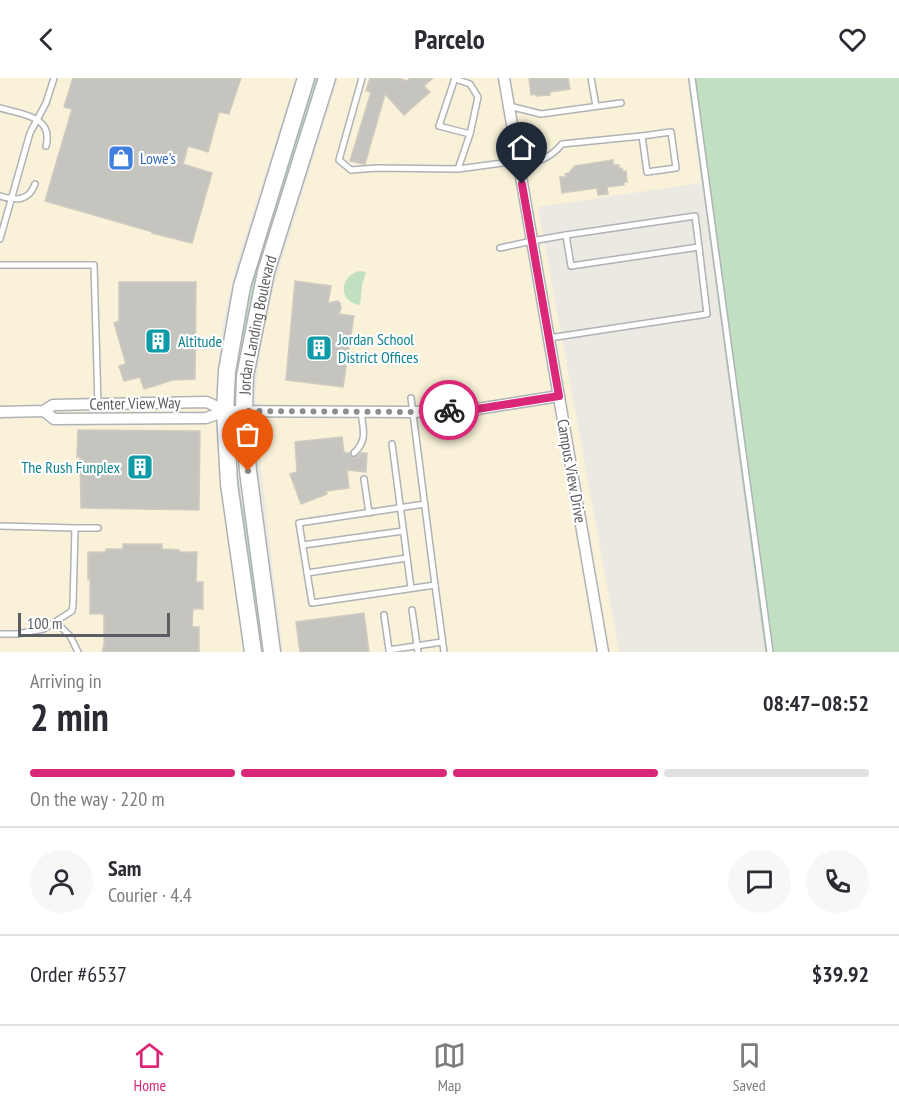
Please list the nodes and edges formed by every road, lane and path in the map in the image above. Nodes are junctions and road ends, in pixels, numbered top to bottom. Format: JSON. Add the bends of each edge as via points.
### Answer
{"nodes":[{"id":1,"x":54,"y":78,"type":"edge"},
{"id":2,"x":306,"y":78,"type":"edge"},
{"id":3,"x":327,"y":78,"type":"edge"},
{"id":4,"x":362,"y":78,"type":"edge"},
{"id":5,"x":504,"y":78,"type":"edge"},
{"id":6,"x":591,"y":78,"type":"edge"},
{"id":7,"x":692,"y":78,"type":"edge"},
{"id":8,"x":455,"y":79,"type":"edge"},
{"id":9,"x":621,"y":103,"type":"dead end"},
{"id":10,"x":509,"y":106,"type":"junction"},
{"id":11,"x":596,"y":106,"type":"junction"},
{"id":12,"x":0,"y":108,"type":"edge"},
{"id":13,"x":37,"y":119,"type":"junction"},
{"id":14,"x":470,"y":134,"type":"junction"},
{"id":15,"x":642,"y":136,"type":"junction"},
{"id":16,"x":46,"y":146,"type":"dead end"},
{"id":17,"x":519,"y":163,"type":"junction"},
{"id":18,"x":458,"y":169,"type":"junction"},
{"id":19,"x":35,"y":184,"type":"dead end"},
{"id":20,"x":0,"y":196,"type":"edge"},
{"id":21,"x":10,"y":199,"type":"junction"},
{"id":22,"x":566,"y":235,"type":"junction"},
{"id":23,"x":0,"y":239,"type":"edge"},
{"id":24,"x":532,"y":240,"type":"junction"},
{"id":25,"x":699,"y":247,"type":"junction"},
{"id":26,"x":500,"y":248,"type":"dead end"},
{"id":27,"x":0,"y":265,"type":"edge"},
{"id":28,"x":549,"y":338,"type":"junction"},
{"id":29,"x":559,"y":396,"type":"junction"},
{"id":30,"x":411,"y":398,"type":"dead end"},
{"id":31,"x":98,"y":405,"type":"junction"},
{"id":32,"x":44,"y":411,"type":"junction"},
{"id":33,"x":225,"y":411,"type":"junction"},
{"id":34,"x":244,"y":411,"type":"junction"},
{"id":35,"x":0,"y":412,"type":"edge"},
{"id":36,"x":361,"y":412,"type":"junction"},
{"id":37,"x":413,"y":412,"type":"junction"},
{"id":38,"x":392,"y":444,"type":"dead end"},
{"id":39,"x":354,"y":453,"type":"dead end"},
{"id":40,"x":364,"y":479,"type":"dead end"},
{"id":41,"x":425,"y":504,"type":"junction"},
{"id":42,"x":400,"y":508,"type":"junction"},
{"id":43,"x":369,"y":513,"type":"junction"},
{"id":44,"x":0,"y":526,"type":"edge"},
{"id":45,"x":75,"y":528,"type":"junction"},
{"id":46,"x":98,"y":528,"type":"dead end"},
{"id":47,"x":404,"y":531,"type":"junction"},
{"id":48,"x":303,"y":545,"type":"junction"},
{"id":49,"x":407,"y":558,"type":"junction"},
{"id":50,"x":307,"y":573,"type":"junction"},
{"id":51,"x":435,"y":585,"type":"junction"},
{"id":52,"x":411,"y":588,"type":"junction"},
{"id":53,"x":412,"y":610,"type":"dead end"},
{"id":54,"x":384,"y":615,"type":"dead end"},
{"id":55,"x":56,"y":622,"type":"junction"},
{"id":56,"x":0,"y":634,"type":"edge"},
{"id":57,"x":442,"y":642,"type":"junction"},
{"id":58,"x":418,"y":649,"type":"edge"},
{"id":59,"x":389,"y":651,"type":"edge"},
{"id":60,"x":78,"y":652,"type":"edge"},
{"id":61,"x":253,"y":652,"type":"edge"},
{"id":62,"x":272,"y":652,"type":"edge"},
{"id":63,"x":444,"y":652,"type":"edge"},
{"id":64,"x":603,"y":652,"type":"edge"},
{"id":65,"x":770,"y":652,"type":"edge"}],
"edges":[{"from":1,"to":13,"type":"lane"},
{"from":2,"to":33,"type":"main road","name":"Jordan Landing Boulevard","via":[[242,286],[227,371]]},
{"from":3,"to":34,"type":"main road","name":"Jordan Landing Boulevard","via":[[266,272],[245,376]]},
{"from":4,"to":18,"type":"lane","via":[[339,160],[351,170]]},
{"from":5,"to":10,"type":"street","name":"Campus View Drive"},
{"from":6,"to":11,"type":"lane"},
{"from":7,"to":65,"type":"lane"},
{"from":8,"to":14,"type":"lane","via":[[470,84],[477,97]]},
{"from":8,"to":14,"type":"lane","via":[[439,126]]},
{"from":9,"to":11,"type":"lane"},
{"from":10,"to":11,"type":"lane","via":[[541,114]]},
{"from":10,"to":17,"type":"street","name":"Campus View Drive"},
{"from":12,"to":13,"type":"lane"},
{"from":13,"to":16,"type":"lane","via":[[47,133]]},
{"from":13,"to":21,"type":"lane"},
{"from":14,"to":18,"type":"lane"},
{"from":15,"to":15,"type":"lane","via":[[671,132],[676,168],[647,172]]},
{"from":15,"to":17,"type":"lane","via":[[562,144],[543,160]]},
{"from":17,"to":18,"type":"lane"},
{"from":17,"to":24,"type":"street","name":"Campus View Drive"},
{"from":19,"to":21,"type":"lane","via":[[27,197]]},
{"from":20,"to":21,"type":"lane"},
{"from":21,"to":23,"type":"lane"},
{"from":22,"to":24,"type":"lane"},
{"from":22,"to":25,"type":"lane","via":[[571,266]]},
{"from":22,"to":25,"type":"lane","via":[[695,216]]},
{"from":24,"to":26,"type":"lane"},
{"from":24,"to":28,"type":"street","name":"Campus View Drive"},
{"from":25,"to":28,"type":"lane","via":[[707,314]]},
{"from":27,"to":31,"type":"lane","via":[[94,266]]},
{"from":28,"to":29,"type":"street","name":"Campus View Drive"},
{"from":29,"to":37,"type":"street","name":"Center View Way","via":[[477,409]]},
{"from":29,"to":64,"type":"street","name":"Campus View Drive"},
{"from":30,"to":37,"type":"lane"},
{"from":31,"to":32,"type":"street","name":"Center View Way","via":[[53,405]]},
{"from":31,"to":33,"type":"street","name":"Center View Way","via":[[207,402]]},
{"from":32,"to":33,"type":"street","name":"Center View Way","via":[[54,419],[206,418]]},
{"from":32,"to":35,"type":"street","name":"Center View Way"},
{"from":33,"to":34,"type":"street","name":"Center View Way"},
{"from":33,"to":61,"type":"main road","name":"Jordan Landing Boulevard","via":[[230,484]]},
{"from":34,"to":36,"type":"street","name":"Center View Way"},
{"from":34,"to":62,"type":"main road","name":"Jordan Landing Boulevard"},
{"from":36,"to":37,"type":"street","name":"Center View Way"},
{"from":36,"to":39,"type":"lane","via":[[363,442]]},
{"from":37,"to":41,"type":"lane"},
{"from":38,"to":42,"type":"lane"},
{"from":40,"to":43,"type":"lane"},
{"from":41,"to":42,"type":"lane"},
{"from":41,"to":51,"type":"lane"},
{"from":42,"to":43,"type":"lane"},
{"from":42,"to":47,"type":"lane"},
{"from":43,"to":48,"type":"lane","via":[[299,523]]},
{"from":44,"to":45,"type":"lane"},
{"from":45,"to":46,"type":"lane"},
{"from":45,"to":55,"type":"lane","via":[[72,611]]},
{"from":47,"to":48,"type":"lane"},
{"from":47,"to":49,"type":"lane"},
{"from":48,"to":50,"type":"lane"},
{"from":49,"to":50,"type":"lane"},
{"from":49,"to":52,"type":"lane"},
{"from":50,"to":52,"type":"lane","via":[[312,603]]},
{"from":51,"to":52,"type":"lane"},
{"from":51,"to":57,"type":"lane"},
{"from":53,"to":58,"type":"lane"},
{"from":54,"to":59,"type":"lane"},
{"from":55,"to":56,"type":"lane","via":[[44,630]]},
{"from":55,"to":60,"type":"lane","via":[[70,636]]},
{"from":57,"to":58,"type":"lane"},
{"from":57,"to":63,"type":"lane"},
{"from":58,"to":59,"type":"lane"}]}
